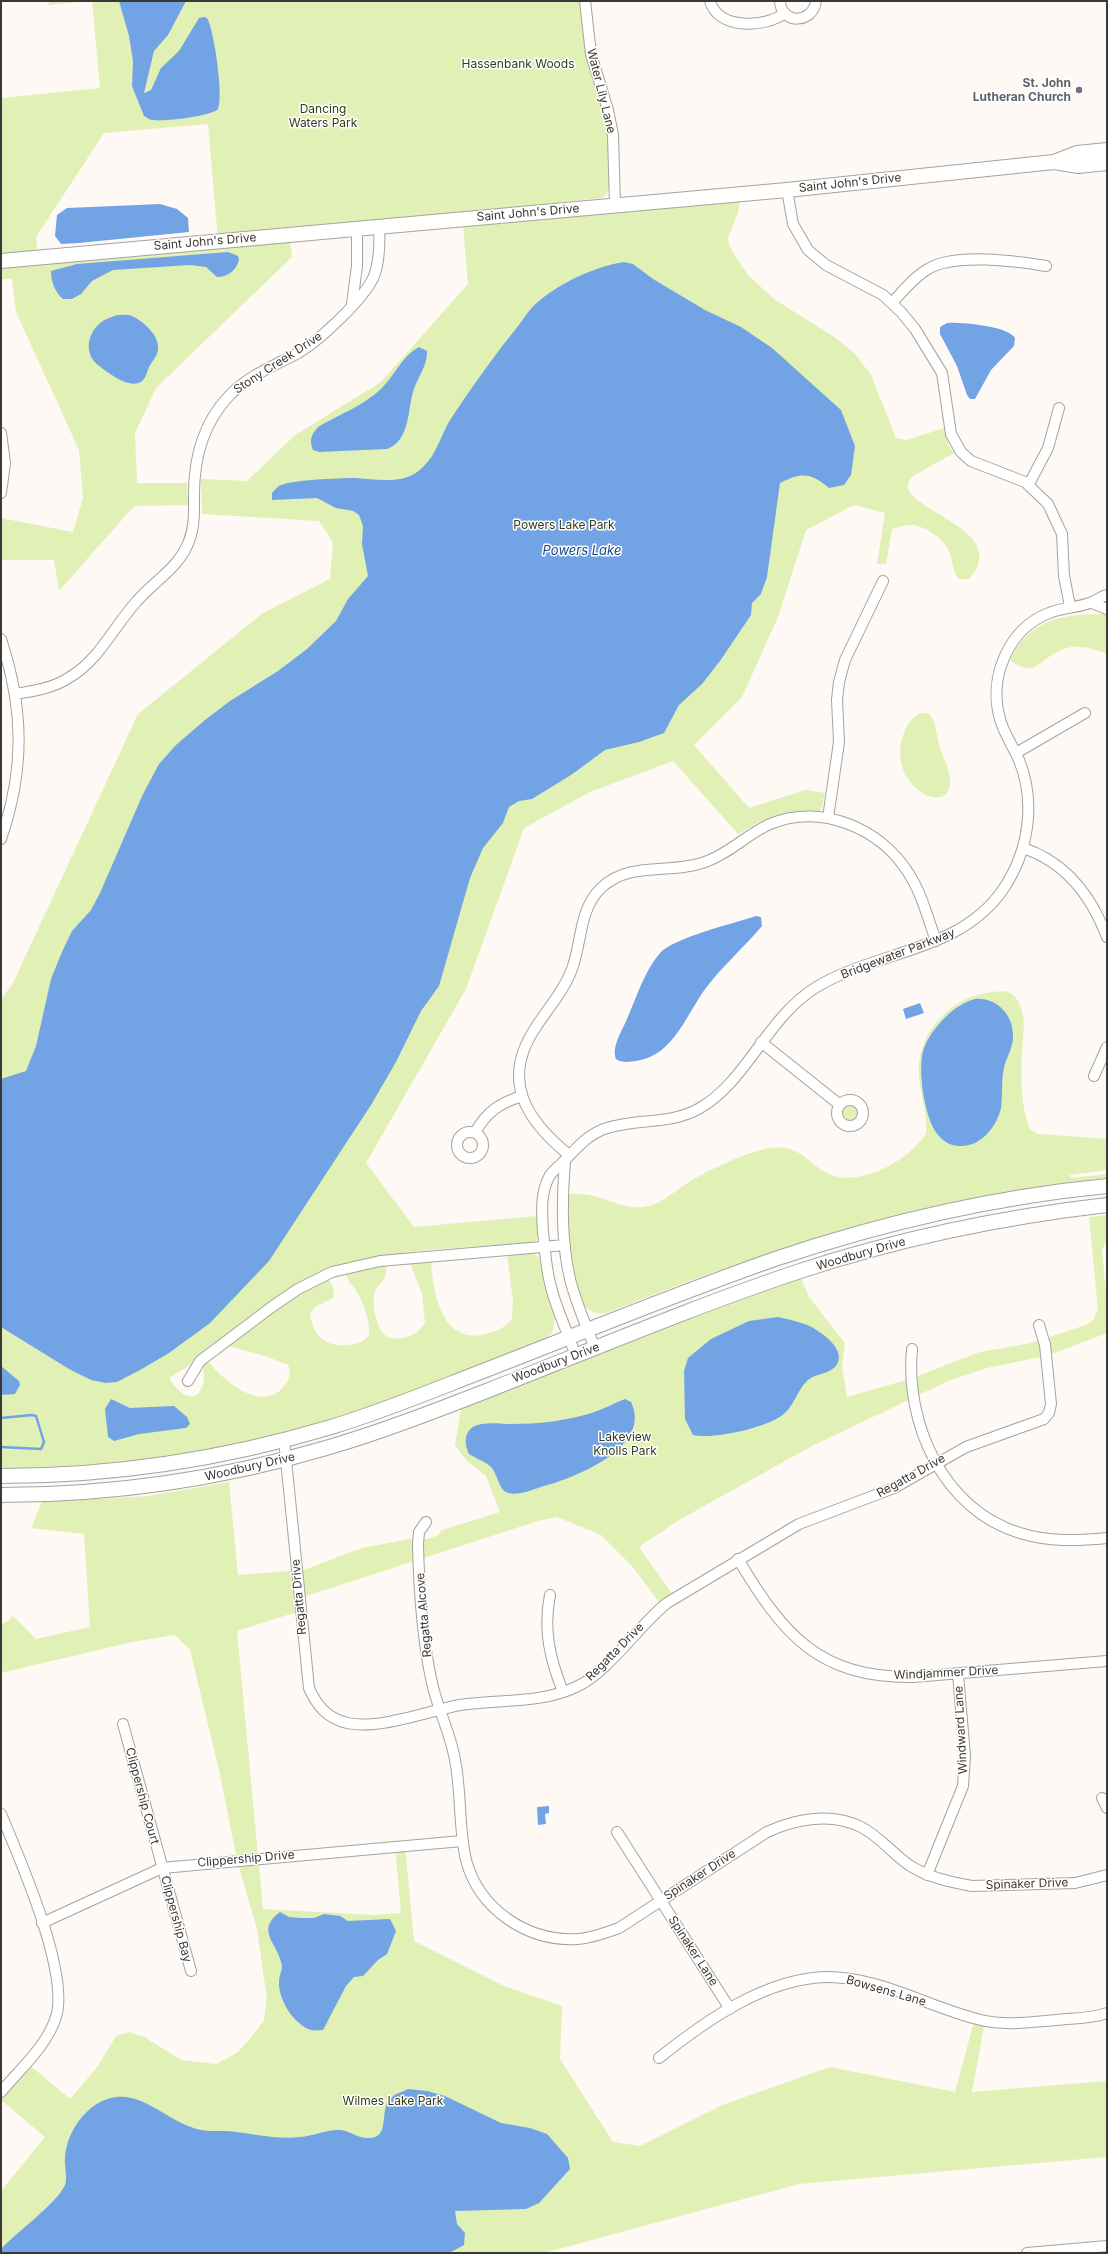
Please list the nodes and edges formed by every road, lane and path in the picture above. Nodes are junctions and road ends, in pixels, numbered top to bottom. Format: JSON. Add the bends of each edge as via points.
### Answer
{"nodes":[{"id":1,"x":584,"y":1,"type":"edge"},
{"id":2,"x":710,"y":1,"type":"edge"},
{"id":3,"x":780,"y":1,"type":"edge"},
{"id":4,"x":816,"y":1,"type":"edge"},
{"id":5,"x":785,"y":13,"type":"junction"},
{"id":6,"x":1107,"y":150,"type":"edge"},
{"id":7,"x":1054,"y":162,"type":"junction"},
{"id":8,"x":1107,"y":163,"type":"edge"},
{"id":9,"x":787,"y":190,"type":"junction"},
{"id":10,"x":615,"y":205,"type":"junction"},
{"id":11,"x":379,"y":226,"type":"junction"},
{"id":12,"x":357,"y":228,"type":"junction"},
{"id":13,"x":1,"y":261,"type":"edge"},
{"id":14,"x":1046,"y":266,"type":"dead end"},
{"id":15,"x":892,"y":303,"type":"junction"},
{"id":16,"x":352,"y":304,"type":"junction"},
{"id":17,"x":1059,"y":408,"type":"dead end"},
{"id":18,"x":1,"y":433,"type":"edge"},
{"id":19,"x":1029,"y":484,"type":"junction"},
{"id":20,"x":1,"y":493,"type":"edge"},
{"id":21,"x":882,"y":581,"type":"dead end"},
{"id":22,"x":1107,"y":595,"type":"edge"},
{"id":23,"x":1092,"y":603,"type":"junction"},
{"id":24,"x":1070,"y":606,"type":"junction"},
{"id":25,"x":1107,"y":609,"type":"edge"},
{"id":26,"x":1,"y":639,"type":"edge"},
{"id":27,"x":15,"y":694,"type":"junction"},
{"id":28,"x":1085,"y":712,"type":"dead end"},
{"id":29,"x":1016,"y":753,"type":"junction"},
{"id":30,"x":828,"y":818,"type":"junction"},
{"id":31,"x":1,"y":839,"type":"edge"},
{"id":32,"x":1023,"y":848,"type":"junction"},
{"id":33,"x":1107,"y":937,"type":"edge"},
{"id":34,"x":936,"y":941,"type":"junction"},
{"id":35,"x":761,"y":1042,"type":"junction"},
{"id":36,"x":1107,"y":1047,"type":"edge"},
{"id":37,"x":1094,"y":1076,"type":"dead end"},
{"id":38,"x":522,"y":1096,"type":"junction"},
{"id":39,"x":840,"y":1105,"type":"dead end"},
{"id":40,"x":475,"y":1133,"type":"dead end"},
{"id":41,"x":567,"y":1158,"type":"junction"},
{"id":42,"x":1107,"y":1186,"type":"edge"},
{"id":43,"x":1107,"y":1205,"type":"edge"},
{"id":44,"x":565,"y":1245,"type":"junction"},
{"id":45,"x":544,"y":1246,"type":"junction"},
{"id":46,"x":1039,"y":1325,"type":"dead end"},
{"id":47,"x":588,"y":1330,"type":"junction"},
{"id":48,"x":569,"y":1338,"type":"junction"},
{"id":49,"x":595,"y":1348,"type":"junction"},
{"id":50,"x":912,"y":1349,"type":"dead end"},
{"id":51,"x":576,"y":1356,"type":"junction"},
{"id":52,"x":188,"y":1381,"type":"dead end"},
{"id":53,"x":284,"y":1440,"type":"junction"},
{"id":54,"x":286,"y":1459,"type":"junction"},
{"id":55,"x":936,"y":1463,"type":"junction"},
{"id":56,"x":1,"y":1476,"type":"edge"},
{"id":57,"x":1,"y":1495,"type":"edge"},
{"id":58,"x":426,"y":1522,"type":"dead end"},
{"id":59,"x":1107,"y":1538,"type":"edge"},
{"id":60,"x":738,"y":1559,"type":"junction"},
{"id":61,"x":550,"y":1595,"type":"dead end"},
{"id":62,"x":1107,"y":1661,"type":"edge"},
{"id":63,"x":958,"y":1674,"type":"junction"},
{"id":64,"x":563,"y":1692,"type":"junction"},
{"id":65,"x":439,"y":1710,"type":"junction"},
{"id":66,"x":123,"y":1724,"type":"dead end"},
{"id":67,"x":1102,"y":1798,"type":"dead end"},
{"id":68,"x":1107,"y":1808,"type":"edge"},
{"id":69,"x":1,"y":1814,"type":"edge"},
{"id":70,"x":618,"y":1832,"type":"dead end"},
{"id":71,"x":462,"y":1841,"type":"junction"},
{"id":72,"x":162,"y":1868,"type":"junction"},
{"id":73,"x":927,"y":1875,"type":"junction"},
{"id":74,"x":1107,"y":1875,"type":"edge"},
{"id":75,"x":660,"y":1900,"type":"junction"},
{"id":76,"x":42,"y":1923,"type":"junction"},
{"id":77,"x":191,"y":1971,"type":"dead end"},
{"id":78,"x":730,"y":2009,"type":"junction"},
{"id":79,"x":1107,"y":2013,"type":"edge"},
{"id":80,"x":659,"y":2058,"type":"dead end"},
{"id":81,"x":1,"y":2092,"type":"edge"},
{"id":82,"x":1107,"y":2246,"type":"edge"},
{"id":83,"x":1028,"y":2253,"type":"edge"}],
"edges":[{"from":1,"to":10,"type":"street","name":"Water Lily Lane","via":[[591,54],[613,136]]},
{"from":2,"to":5,"type":"street","via":[[716,13],[731,22],[767,21]]},
{"from":3,"to":5,"type":"street"},
{"from":4,"to":5,"type":"street","via":[[812,12],[802,19],[791,18]]},
{"from":6,"to":7,"type":"main road","name":"Saint John's Drive","via":[[1077,153]]},
{"from":7,"to":8,"type":"main road","name":"Saint John's Drive","via":[[1078,166]]},
{"from":7,"to":9,"type":"main road","name":"Saint John's Drive"},
{"from":9,"to":10,"type":"main road","name":"Saint John's Drive"},
{"from":9,"to":15,"type":"street","via":[[794,227],[808,250],[823,263],[871,288]]},
{"from":10,"to":11,"type":"main road","name":"Saint John's Drive"},
{"from":11,"to":12,"type":"main road","name":"Saint John's Drive"},
{"from":11,"to":16,"type":"street","name":"Stony Creek Drive","via":[[378,261],[374,276],[368,287]]},
{"from":12,"to":13,"type":"main road","name":"Saint John's Drive"},
{"from":12,"to":16,"type":"street","via":[[358,260]]},
{"from":14,"to":15,"type":"street","via":[[967,259],[943,262],[920,274]]},
{"from":15,"to":19,"type":"street","via":[[915,329],[941,371],[952,434],[959,449],[971,461],[1012,475]]},
{"from":16,"to":27,"type":"street","name":"Stony Creek Drive","via":[[316,341],[240,386],[219,408],[204,433],[199,449],[194,478],[193,528],[183,555],[174,566],[136,601],[94,658],[82,669],[54,686]]},
{"from":17,"to":19,"type":"street","via":[[1048,448]]},
{"from":18,"to":20,"type":"street","via":[[5,463]]},
{"from":19,"to":24,"type":"street","via":[[1048,504],[1059,524]]},
{"from":21,"to":30,"type":"street","via":[[840,678],[839,742]]},
{"from":22,"to":23,"type":"street","name":"Bridgewater Parkway"},
{"from":23,"to":24,"type":"street","name":"Bridgewater Parkway"},
{"from":23,"to":25,"type":"street","name":"Bridgewater Parkway"},
{"from":24,"to":29,"type":"street","name":"Bridgewater Parkway","via":[[1046,614],[1031,623],[1013,642],[1002,664],[996,688],[998,713]]},
{"from":26,"to":27,"type":"street"},
{"from":27,"to":31,"type":"street","via":[[19,725],[18,768],[14,794]]},
{"from":28,"to":29,"type":"street"},
{"from":29,"to":32,"type":"street","name":"Bridgewater Parkway","via":[[1028,801],[1028,822]]},
{"from":30,"to":34,"type":"street","via":[[868,833],[895,855],[914,883]]},
{"from":30,"to":38,"type":"street","via":[[784,819],[757,831],[720,856],[706,862],[687,868],[636,870],[611,880],[600,889],[586,910],[577,954],[567,980],[536,1026],[523,1051],[520,1066]]},
{"from":32,"to":33,"type":"street","via":[[1051,860],[1072,877],[1095,909]]},
{"from":32,"to":34,"type":"street","name":"Bridgewater Parkway","via":[[1010,880],[993,903],[969,924]]},
{"from":34,"to":35,"type":"street","name":"Bridgewater Parkway","via":[[817,986],[792,1005]]},
{"from":35,"to":39,"type":"street"},
{"from":35,"to":41,"type":"street","name":"Bridgewater Parkway","via":[[724,1089],[702,1107],[673,1118],[606,1128],[584,1140]]},
{"from":36,"to":37,"type":"street"},
{"from":38,"to":40,"type":"street","via":[[504,1101],[494,1108]]},
{"from":38,"to":41,"type":"street","via":[[542,1132]]},
{"from":41,"to":44,"type":"street","via":[[562,1196]]},
{"from":41,"to":45,"type":"street","name":"Bridgewater Parkway","via":[[551,1174],[545,1189],[542,1212]]},
{"from":42,"to":47,"type":"main road","name":"Woodbury Drive","via":[[976,1206],[862,1232],[737,1273]]},
{"from":43,"to":49,"type":"main road","name":"Woodbury Drive","via":[[996,1221],[856,1254],[744,1290]]},
{"from":44,"to":45,"type":"street"},
{"from":44,"to":47,"type":"street","via":[[572,1284]]},
{"from":45,"to":48,"type":"street","name":"Bridgewater Parkway","via":[[551,1288]]},
{"from":45,"to":52,"type":"street","via":[[380,1261],[326,1274],[287,1296],[200,1361]]},
{"from":46,"to":55,"type":"street","name":"Regatta Drive","via":[[1045,1346],[1051,1404],[1049,1413],[1044,1419],[966,1447]]},
{"from":47,"to":48,"type":"main road","name":"Woodbury Drive"},
{"from":47,"to":49,"type":"street"},
{"from":48,"to":51,"type":"street","name":"Bridgewater Parkway"},
{"from":48,"to":53,"type":"main road","name":"Woodbury Drive","via":[[394,1406]]},
{"from":49,"to":51,"type":"main road","name":"Woodbury Drive"},
{"from":50,"to":55,"type":"street","via":[[912,1392],[922,1432]]},
{"from":51,"to":54,"type":"main road","name":"Woodbury Drive","via":[[381,1431]]},
{"from":53,"to":54,"type":"street","name":"Regatta Drive"},
{"from":53,"to":56,"type":"main road","name":"Woodbury Drive","via":[[160,1465],[82,1473]]},
{"from":54,"to":57,"type":"main road","name":"Woodbury Drive","via":[[148,1486],[83,1492]]},
{"from":54,"to":65,"type":"street","name":"Regatta Drive","via":[[306,1672],[315,1702],[326,1714],[337,1720],[360,1724],[413,1718]]},
{"from":55,"to":59,"type":"street","via":[[960,1495],[1001,1526],[1019,1533],[1061,1541]]},
{"from":55,"to":60,"type":"street","name":"Regatta Drive","via":[[884,1493],[799,1524]]},
{"from":58,"to":65,"type":"street","name":"Regatta Alcove","via":[[418,1536],[418,1551],[425,1643]]},
{"from":60,"to":63,"type":"street","name":"Windjammer Drive","via":[[775,1617],[789,1632],[819,1655],[855,1671],[874,1675],[906,1677]]},
{"from":60,"to":64,"type":"street","name":"Regatta Drive","via":[[667,1603],[588,1680]]},
{"from":61,"to":64,"type":"street","via":[[546,1617],[549,1644],[555,1672]]},
{"from":62,"to":63,"type":"street","name":"Windjammer Drive"},
{"from":63,"to":73,"type":"street","name":"Windward Lane","via":[[965,1756],[963,1786]]},
{"from":64,"to":65,"type":"street","name":"Regatta Drive","via":[[538,1698],[461,1705]]},
{"from":65,"to":71,"type":"street","name":"Spinaker Drive","via":[[455,1755]]},
{"from":66,"to":72,"type":"street","name":"Clippership Court"},
{"from":67,"to":68,"type":"street"},
{"from":69,"to":76,"type":"street"},
{"from":70,"to":75,"type":"street","name":"Spinaker Lane"},
{"from":71,"to":72,"type":"street","name":"Clippership Drive"},
{"from":71,"to":75,"type":"street","name":"Spinaker Drive","via":[[474,1879],[484,1897],[508,1920],[525,1930],[544,1936],[560,1939],[598,1936],[618,1928]]},
{"from":72,"to":76,"type":"street","name":"Clippership Drive"},
{"from":72,"to":77,"type":"street","name":"Clippership Bay"},
{"from":73,"to":74,"type":"street","name":"Spinaker Drive","via":[[972,1886],[1075,1882]]},
{"from":73,"to":75,"type":"street","name":"Spinaker Drive","via":[[909,1865],[861,1827],[828,1819],[811,1819],[780,1826],[767,1832]]},
{"from":75,"to":78,"type":"street","name":"Spinaker Lane"},
{"from":76,"to":81,"type":"street","via":[[56,1971],[59,2003],[57,2015],[45,2040]]},
{"from":78,"to":79,"type":"street","name":"Bowsens Lane","via":[[755,1994],[776,1986],[828,1977],[876,1985],[995,2022],[1019,2023],[1091,2017]]},
{"from":78,"to":80,"type":"street","name":"Bowsens Lane"},
{"from":82,"to":83,"type":"street"}]}
